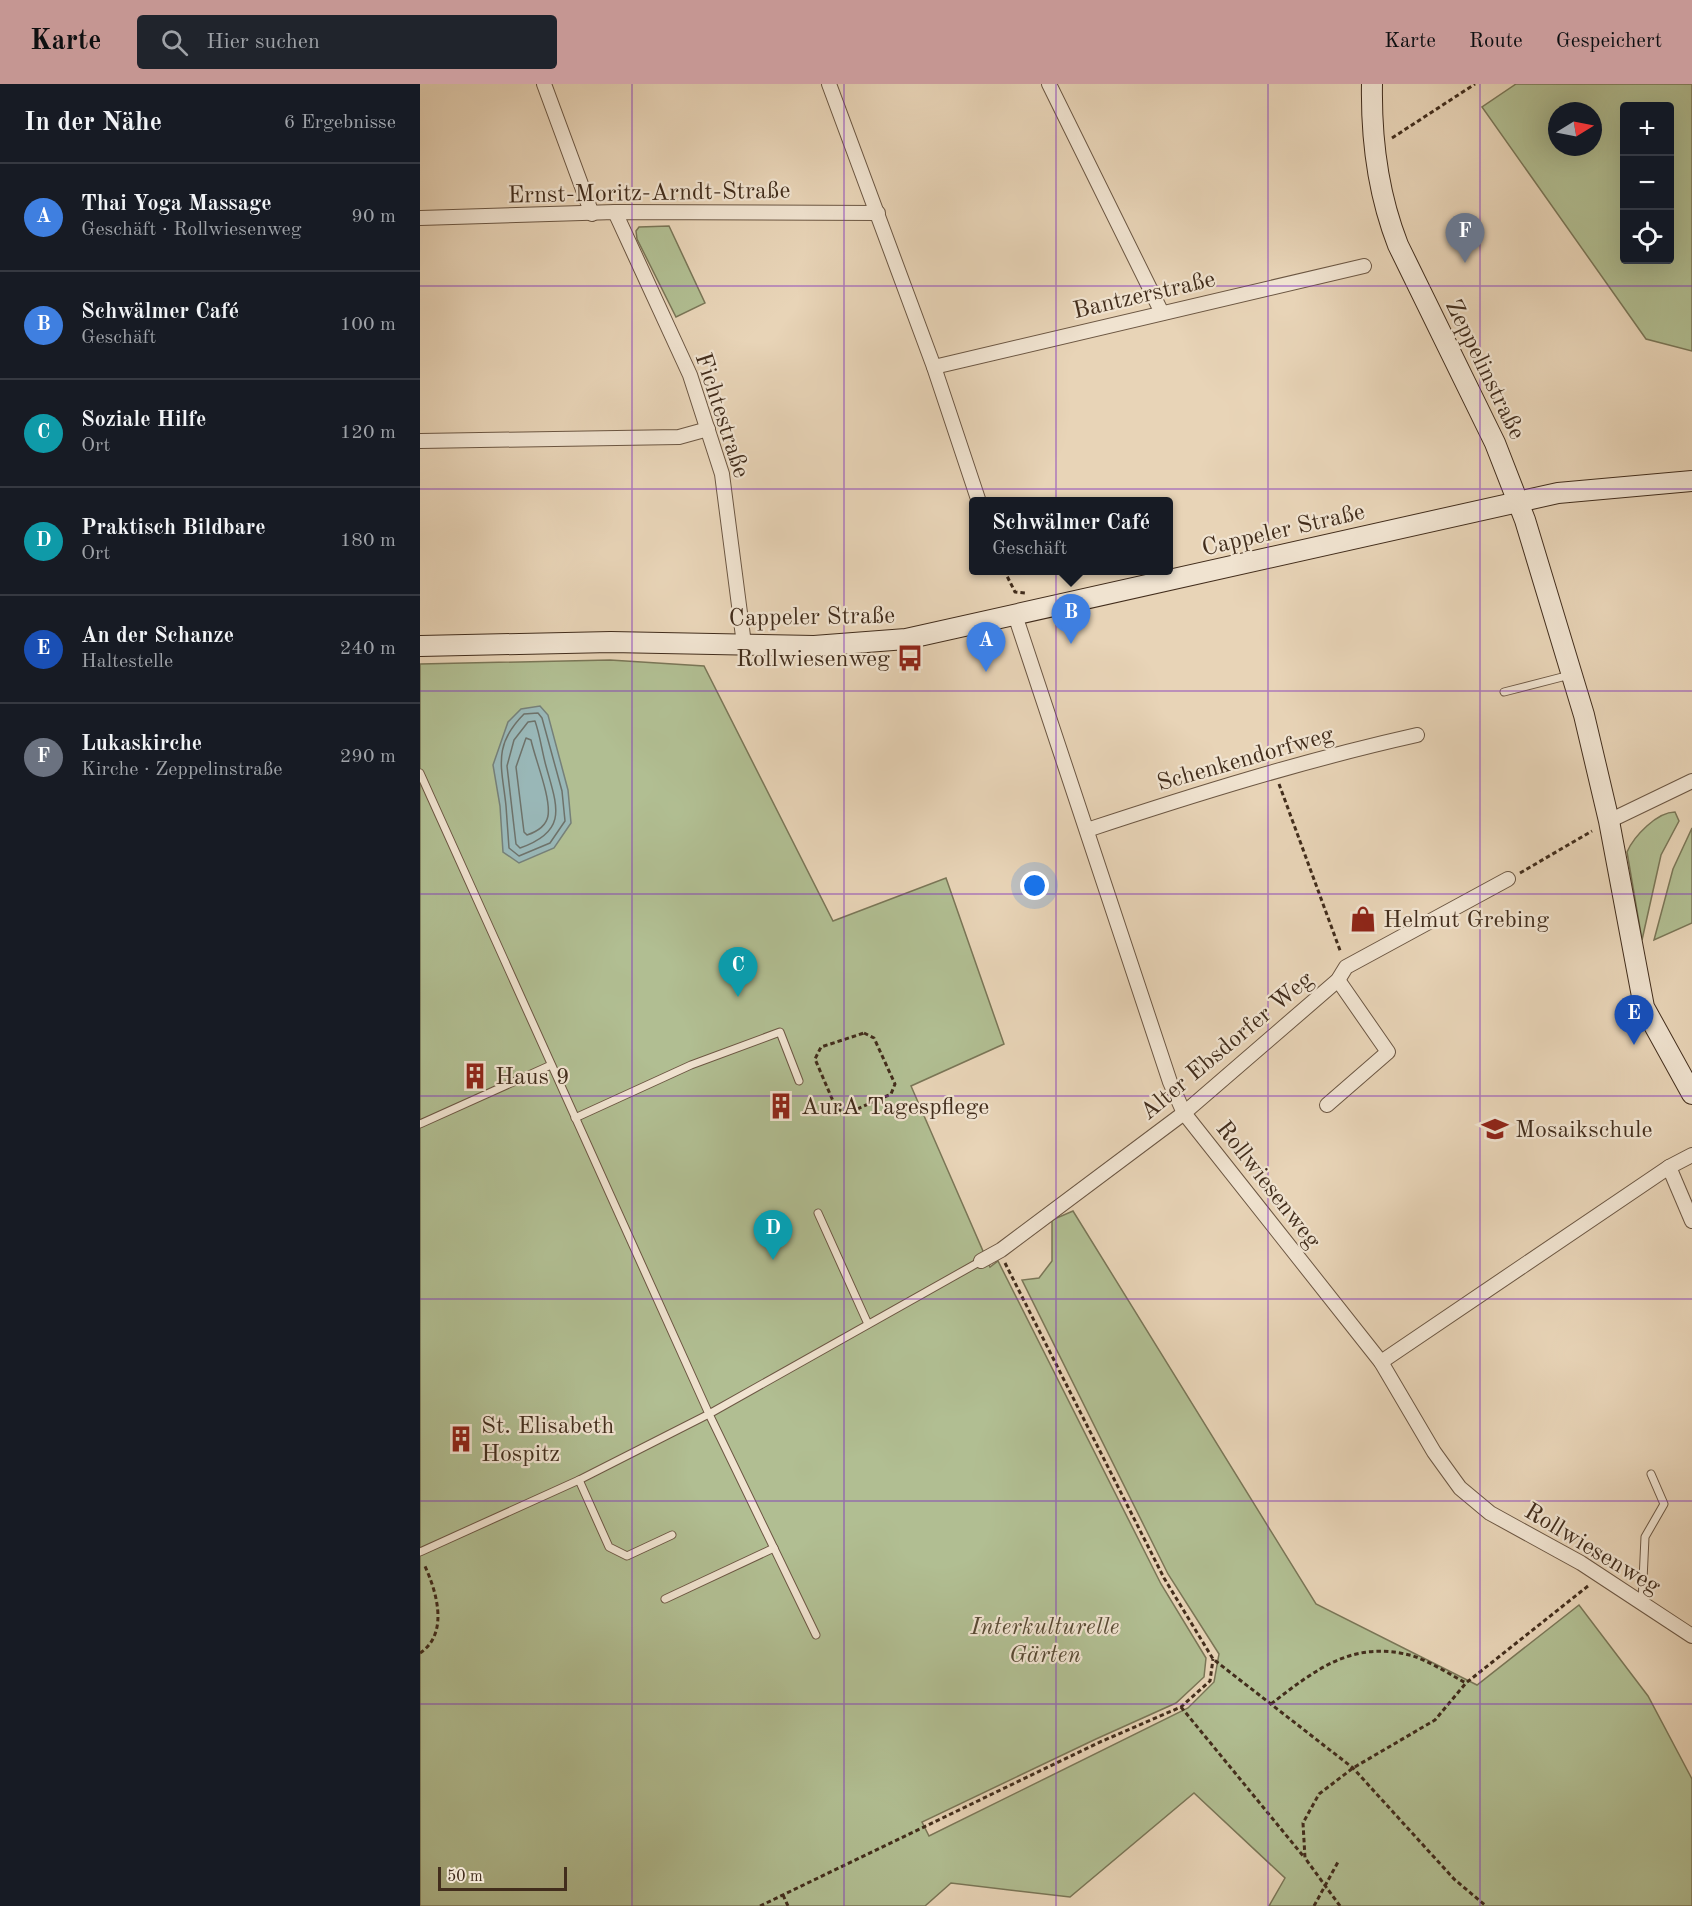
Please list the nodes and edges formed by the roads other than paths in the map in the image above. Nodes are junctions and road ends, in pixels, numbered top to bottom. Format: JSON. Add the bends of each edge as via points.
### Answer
{"nodes":[{"id":1,"x":544,"y":84,"type":"edge"},
{"id":2,"x":829,"y":84,"type":"edge"},
{"id":3,"x":1049,"y":84,"type":"edge"},
{"id":4,"x":1372,"y":84,"type":"edge"},
{"id":5,"x":615,"y":212,"type":"junction"},
{"id":6,"x":878,"y":213,"type":"junction"},
{"id":7,"x":592,"y":214,"type":"junction"},
{"id":8,"x":420,"y":218,"type":"edge"},
{"id":9,"x":1364,"y":266,"type":"dead end"},
{"id":10,"x":1162,"y":313,"type":"junction"},
{"id":11,"x":934,"y":367,"type":"junction"},
{"id":12,"x":708,"y":429,"type":"junction"},
{"id":13,"x":420,"y":441,"type":"edge"},
{"id":14,"x":1692,"y":481,"type":"edge"},
{"id":15,"x":978,"y":497,"type":"edge"},
{"id":16,"x":1518,"y":502,"type":"junction"},
{"id":17,"x":1015,"y":615,"type":"junction"},
{"id":18,"x":744,"y":644,"type":"junction"},
{"id":19,"x":420,"y":646,"type":"edge"},
{"id":20,"x":1572,"y":675,"type":"junction"},
{"id":21,"x":1504,"y":692,"type":"dead end"},
{"id":22,"x":1417,"y":735,"type":"dead end"},
{"id":23,"x":420,"y":773,"type":"edge"},
{"id":24,"x":1692,"y":781,"type":"edge"},
{"id":25,"x":1609,"y":821,"type":"junction"},
{"id":26,"x":1087,"y":830,"type":"junction"},
{"id":27,"x":1508,"y":879,"type":"road end"},
{"id":28,"x":1338,"y":980,"type":"junction"},
{"id":29,"x":551,"y":1065,"type":"junction"},
{"id":30,"x":799,"y":1082,"type":"dead end"},
{"id":31,"x":1692,"y":1094,"type":"edge"},
{"id":32,"x":1327,"y":1105,"type":"dead end"},
{"id":33,"x":1184,"y":1113,"type":"junction"},
{"id":34,"x":575,"y":1118,"type":"junction"},
{"id":35,"x":420,"y":1124,"type":"edge"},
{"id":36,"x":1692,"y":1155,"type":"edge"},
{"id":37,"x":1669,"y":1167,"type":"junction"},
{"id":38,"x":818,"y":1213,"type":"dead end"},
{"id":39,"x":1692,"y":1221,"type":"edge"},
{"id":40,"x":981,"y":1261,"type":"joint"},
{"id":41,"x":868,"y":1324,"type":"junction"},
{"id":42,"x":1381,"y":1362,"type":"junction"},
{"id":43,"x":710,"y":1414,"type":"junction"},
{"id":44,"x":1651,"y":1474,"type":"dead end"},
{"id":45,"x":579,"y":1480,"type":"junction"},
{"id":46,"x":672,"y":1535,"type":"dead end"},
{"id":47,"x":774,"y":1548,"type":"junction"},
{"id":48,"x":420,"y":1552,"type":"edge"},
{"id":49,"x":665,"y":1599,"type":"dead end"},
{"id":50,"x":1642,"y":1603,"type":"junction"},
{"id":51,"x":816,"y":1635,"type":"dead end"},
{"id":52,"x":1692,"y":1636,"type":"edge"}],
"edges":[{"from":1,"to":7,"type":"street"},
{"from":2,"to":6,"type":"street"},
{"from":3,"to":10,"type":"street"},
{"from":4,"to":16,"type":"main road","name":"Zeppelinstraße","via":[[1381,194],[1398,245],[1495,442]]},
{"from":5,"to":6,"type":"street","name":"Ernst-Moritz-Arndt-Straße"},
{"from":5,"to":7,"type":"street","name":"Ernst-Moritz-Arndt-Straße"},
{"from":5,"to":12,"type":"street","name":"Fichtestraße","via":[[690,375]]},
{"from":6,"to":11,"type":"street"},
{"from":7,"to":8,"type":"street","name":"Ernst-Moritz-Arndt-Straße"},
{"from":9,"to":10,"type":"street","name":"Bantzerstraße"},
{"from":10,"to":11,"type":"street","name":"Bantzerstraße"},
{"from":11,"to":15,"type":"street"},
{"from":12,"to":13,"type":"street","via":[[679,437]]},
{"from":12,"to":18,"type":"street","name":"Fichtestraße","via":[[722,474]]},
{"from":14,"to":16,"type":"main road","name":"Cappeler Straße","via":[[1558,493]]},
{"from":16,"to":17,"type":"main road","name":"Cappeler Straße"},
{"from":16,"to":20,"type":"main road","name":"Zeppelinstraße"},
{"from":17,"to":18,"type":"main road","name":"Cappeler Straße","via":[[906,639],[814,646]]},
{"from":17,"to":26,"type":"street","name":"Rollwiesenweg"},
{"from":18,"to":19,"type":"main road","name":"Cappeler Straße"},
{"from":20,"to":21,"type":"lane"},
{"from":20,"to":25,"type":"main road","name":"Zeppelinstraße"},
{"from":22,"to":26,"type":"street","name":"Schenkendorfweg","via":[[1274,771]]},
{"from":23,"to":29,"type":"lane"},
{"from":24,"to":25,"type":"street"},
{"from":25,"to":31,"type":"main road","name":"Zeppelinstraße","via":[[1644,1007]]},
{"from":26,"to":33,"type":"street","name":"Rollwiesenweg","via":[[1170,1082]]},
{"from":27,"to":28,"type":"street","name":"Alter Ebsdorfer Weg","via":[[1346,967]]},
{"from":28,"to":32,"type":"street","via":[[1388,1052]]},
{"from":28,"to":33,"type":"street","name":"Alter Ebsdorfer Weg"},
{"from":29,"to":34,"type":"lane"},
{"from":29,"to":35,"type":"lane"},
{"from":30,"to":34,"type":"lane","via":[[780,1032],[691,1065]]},
{"from":33,"to":40,"type":"street","name":"Alter Ebsdorfer Weg"},
{"from":33,"to":42,"type":"street","name":"Rollwiesenweg"},
{"from":34,"to":43,"type":"lane"},
{"from":36,"to":37,"type":"street"},
{"from":37,"to":39,"type":"street"},
{"from":37,"to":42,"type":"street"},
{"from":38,"to":41,"type":"lane"},
{"from":40,"to":41,"type":"lane"},
{"from":41,"to":43,"type":"lane"},
{"from":42,"to":50,"type":"street","name":"Rollwiesenweg","via":[[1434,1452],[1468,1495],[1490,1513],[1581,1563]]},
{"from":43,"to":45,"type":"lane"},
{"from":43,"to":47,"type":"lane"},
{"from":44,"to":50,"type":"lane","via":[[1664,1504],[1646,1537]]},
{"from":45,"to":46,"type":"lane","via":[[609,1547],[627,1556]]},
{"from":45,"to":48,"type":"lane"},
{"from":47,"to":49,"type":"lane"},
{"from":47,"to":51,"type":"lane"},
{"from":50,"to":52,"type":"street","name":"Rollwiesenweg"}]}
